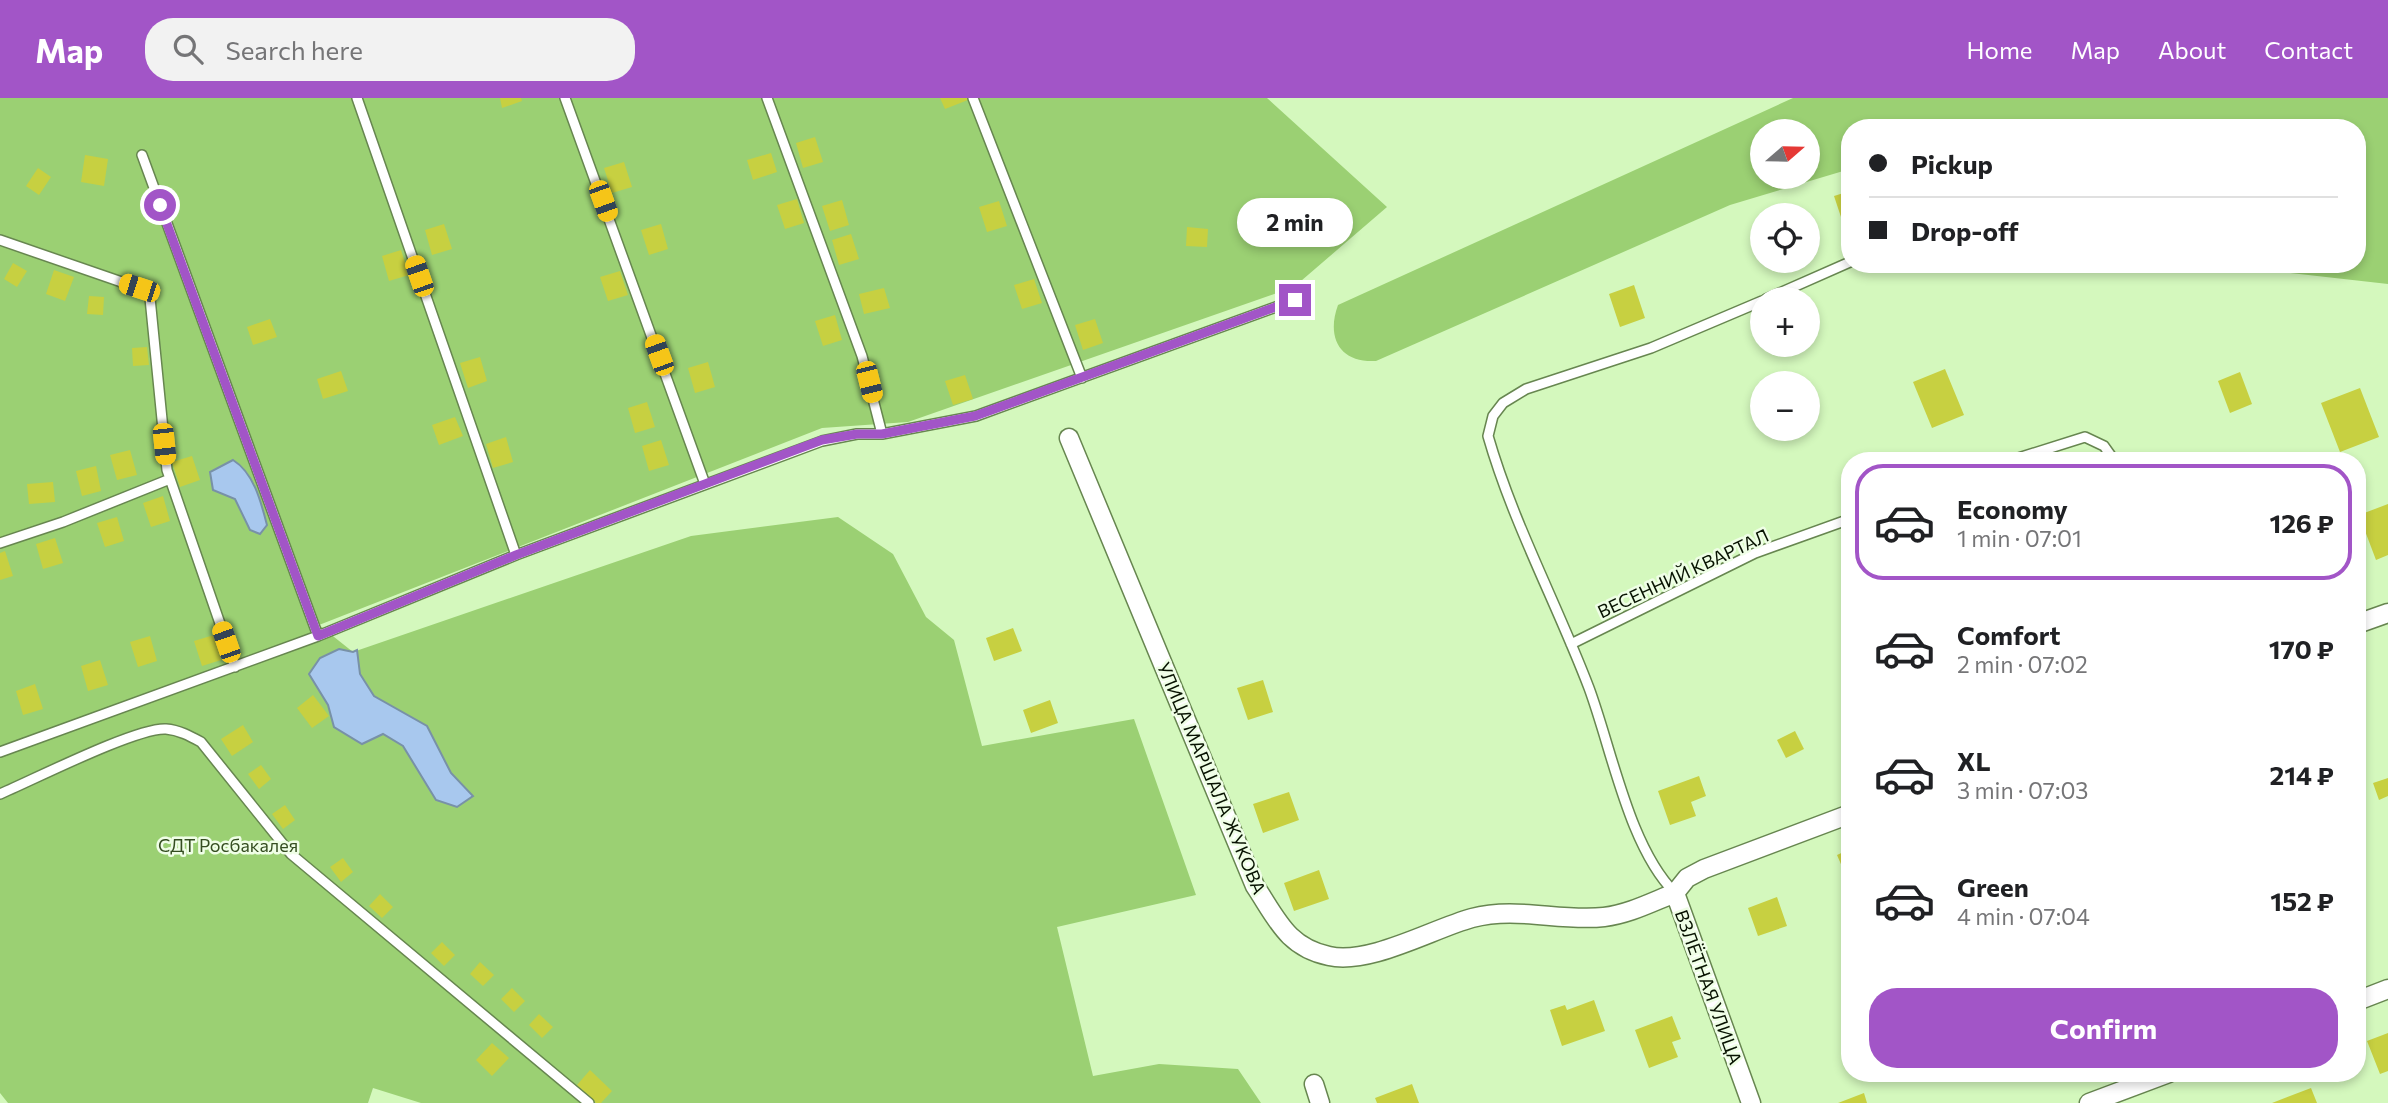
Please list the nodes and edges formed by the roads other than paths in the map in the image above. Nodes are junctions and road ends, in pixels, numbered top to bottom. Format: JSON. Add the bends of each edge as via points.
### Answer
{"nodes":[{"id":1,"x":357,"y":98,"type":"edge"},
{"id":2,"x":565,"y":98,"type":"edge"},
{"id":3,"x":767,"y":98,"type":"edge"},
{"id":4,"x":973,"y":98,"type":"edge"},
{"id":5,"x":142,"y":155,"type":"dead end"},
{"id":6,"x":0,"y":240,"type":"edge"},
{"id":7,"x":1841,"y":266,"type":"edge"},
{"id":8,"x":1793,"y":287,"type":"edge"},
{"id":9,"x":1295,"y":300,"type":"dead end"},
{"id":10,"x":1750,"y":306,"type":"edge"},
{"id":11,"x":1082,"y":378,"type":"junction"},
{"id":12,"x":882,"y":434,"type":"junction"},
{"id":13,"x":1069,"y":438,"type":"dead end"},
{"id":14,"x":2037,"y":452,"type":"edge"},
{"id":15,"x":2108,"y":452,"type":"edge"},
{"id":16,"x":170,"y":479,"type":"junction"},
{"id":17,"x":705,"y":484,"type":"junction"},
{"id":18,"x":1841,"y":522,"type":"edge"},
{"id":19,"x":0,"y":543,"type":"edge"},
{"id":20,"x":516,"y":555,"type":"junction"},
{"id":21,"x":2388,"y":613,"type":"edge"},
{"id":22,"x":2366,"y":621,"type":"edge"},
{"id":23,"x":318,"y":636,"type":"junction"},
{"id":24,"x":1571,"y":644,"type":"junction"},
{"id":25,"x":235,"y":667,"type":"junction"},
{"id":26,"x":0,"y":752,"type":"edge"},
{"id":27,"x":0,"y":794,"type":"edge"},
{"id":28,"x":1841,"y":817,"type":"edge"},
{"id":29,"x":1675,"y":893,"type":"junction"},
{"id":30,"x":2388,"y":989,"type":"edge"},
{"id":31,"x":2366,"y":998,"type":"edge"},
{"id":32,"x":2145,"y":1082,"type":"edge"},
{"id":33,"x":1314,"y":1084,"type":"dead end"},
{"id":34,"x":589,"y":1103,"type":"edge"},
{"id":35,"x":1320,"y":1103,"type":"edge"},
{"id":36,"x":1751,"y":1103,"type":"edge"},
{"id":37,"x":2089,"y":1103,"type":"edge"}],
"edges":[{"from":1,"to":20,"type":"lane"},
{"from":2,"to":17,"type":"lane"},
{"from":3,"to":12,"type":"lane","via":[[862,356]]},
{"from":4,"to":11,"type":"lane"},
{"from":5,"to":23,"type":"lane"},
{"from":6,"to":16,"type":"lane","via":[[139,288],[150,298]]},
{"from":7,"to":8,"type":"lane"},
{"from":9,"to":11,"type":"lane"},
{"from":10,"to":24,"type":"lane","via":[[1651,348],[1526,389],[1503,403],[1493,416],[1488,436],[1495,460]]},
{"from":11,"to":12,"type":"lane","via":[[975,416]]},
{"from":12,"to":17,"type":"lane","via":[[822,440]]},
{"from":13,"to":29,"type":"street","name":"УЛИЦА МАРШАЛА ЖУКОВА","via":[[1255,886],[1292,942],[1330,957],[1365,954],[1474,917],[1517,912],[1604,917]]},
{"from":14,"to":15,"type":"lane","via":[[2085,437]]},
{"from":16,"to":19,"type":"lane"},
{"from":16,"to":25,"type":"lane"},
{"from":17,"to":20,"type":"lane"},
{"from":18,"to":24,"type":"lane","name":"ВЕСЕННИЙ КВАРТАЛ","via":[[1755,553]]},
{"from":20,"to":23,"type":"lane"},
{"from":21,"to":22,"type":"street"},
{"from":23,"to":25,"type":"lane"},
{"from":24,"to":29,"type":"lane","via":[[1642,842],[1660,877]]},
{"from":25,"to":26,"type":"lane"},
{"from":27,"to":34,"type":"lane","via":[[127,738],[164,729],[184,733],[201,742],[291,854]]},
{"from":28,"to":29,"type":"street","name":"ВЗЛЁТНАЯ УЛИЦА","via":[[1728,859],[1687,878]]},
{"from":29,"to":36,"type":"street","name":"ВЗЛЁТНАЯ УЛИЦА"},
{"from":30,"to":31,"type":"street"},
{"from":32,"to":37,"type":"street"},
{"from":33,"to":35,"type":"street"}]}
